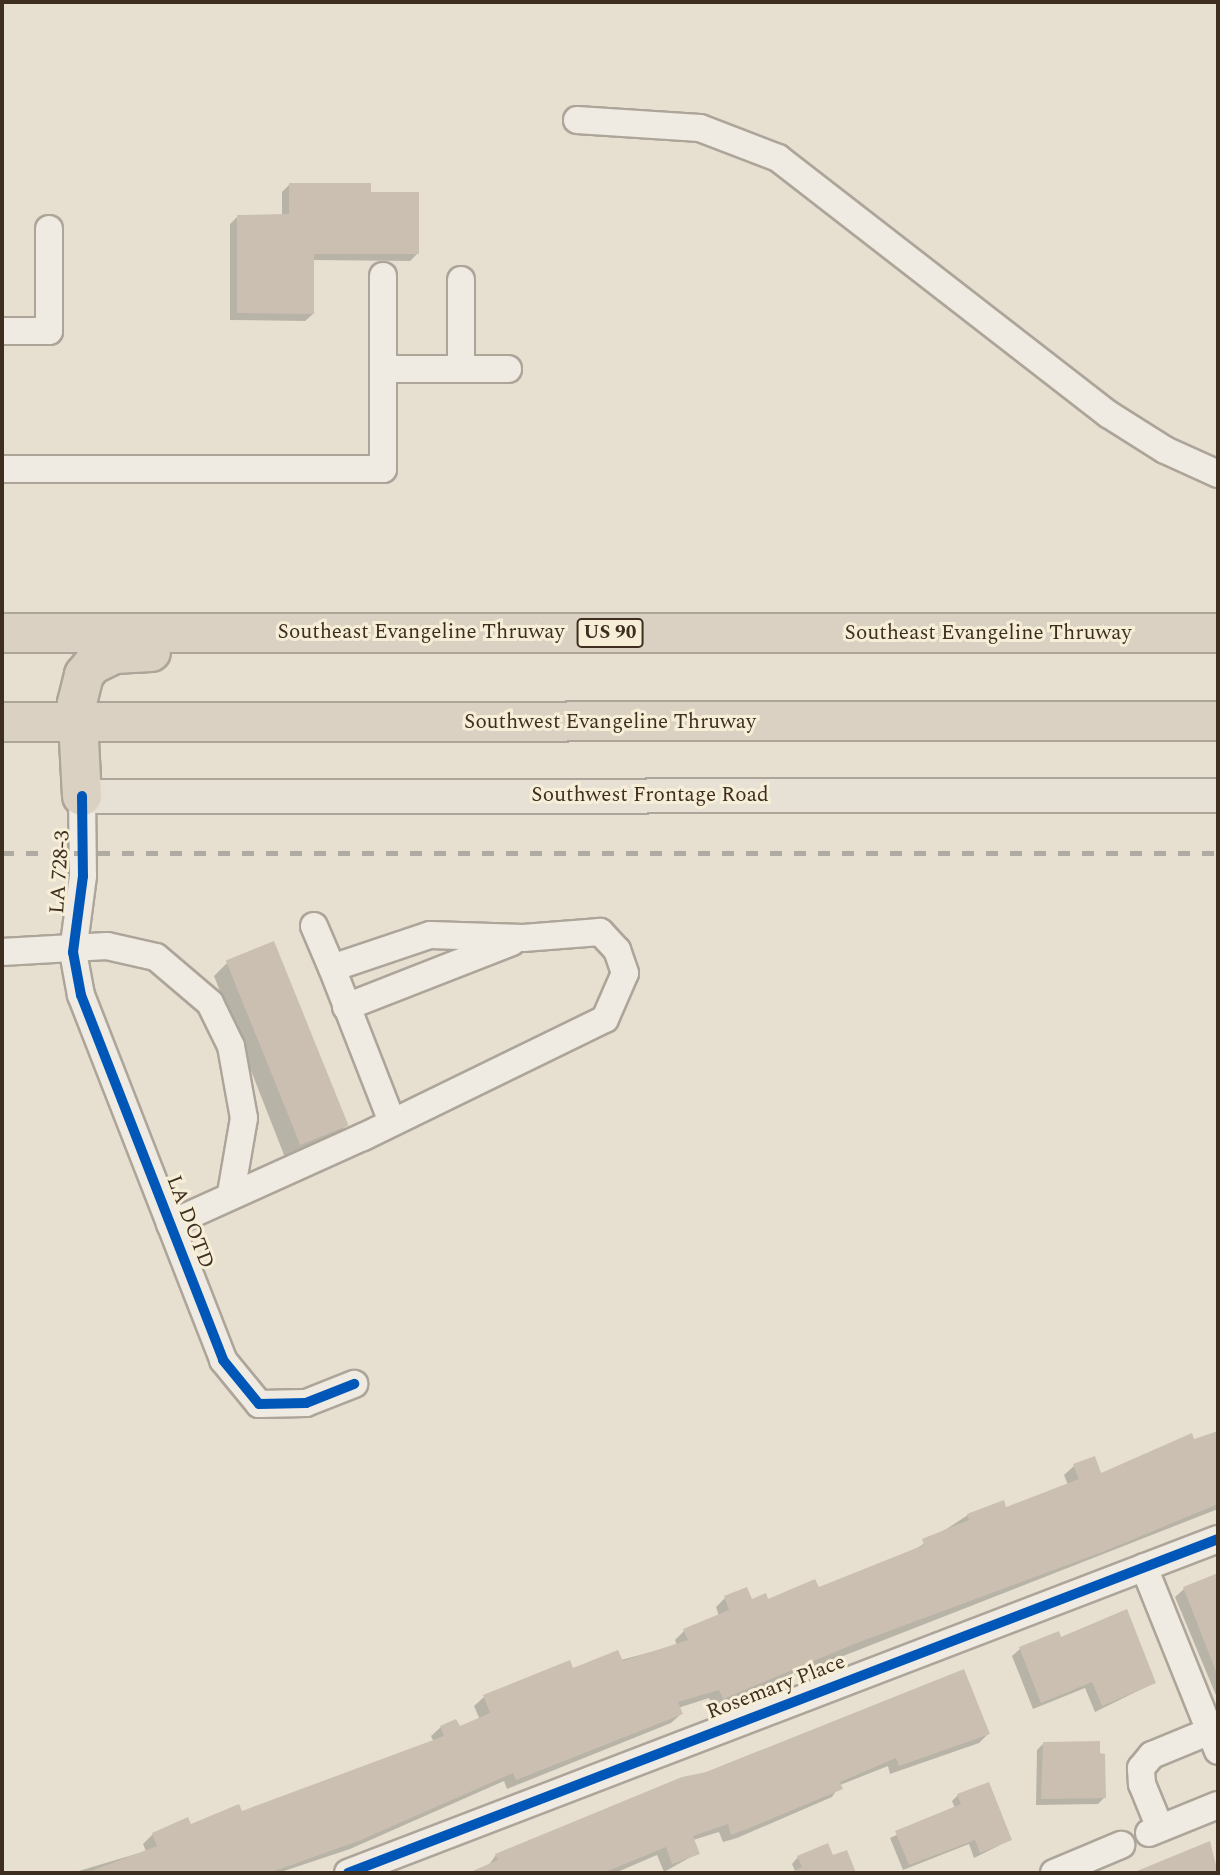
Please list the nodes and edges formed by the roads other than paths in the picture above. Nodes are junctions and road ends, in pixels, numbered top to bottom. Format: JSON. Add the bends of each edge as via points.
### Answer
{"nodes":[{"id":1,"x":577,"y":120,"type":"dead end"},
{"id":2,"x":49,"y":229,"type":"dead end"},
{"id":3,"x":383,"y":276,"type":"dead end"},
{"id":4,"x":461,"y":280,"type":"dead end"},
{"id":5,"x":2,"y":331,"type":"edge"},
{"id":6,"x":383,"y":369,"type":"junction"},
{"id":7,"x":461,"y":369,"type":"junction"},
{"id":8,"x":508,"y":369,"type":"dead end"},
{"id":9,"x":2,"y":468,"type":"edge"},
{"id":10,"x":1218,"y":474,"type":"edge"},
{"id":11,"x":198,"y":632,"type":"junction"},
{"id":12,"x":2,"y":633,"type":"edge"},
{"id":13,"x":1218,"y":633,"type":"edge"},
{"id":14,"x":1218,"y":721,"type":"edge"},
{"id":15,"x":2,"y":722,"type":"edge"},
{"id":16,"x":78,"y":722,"type":"junction"},
{"id":17,"x":175,"y":723,"type":"junction"},
{"id":18,"x":1218,"y":795,"type":"edge"},
{"id":19,"x":82,"y":796,"type":"junction"},
{"id":20,"x":314,"y":926,"type":"dead end"},
{"id":21,"x":523,"y":938,"type":"junction"},
{"id":22,"x":2,"y":952,"type":"edge"},
{"id":23,"x":73,"y":952,"type":"junction"},
{"id":24,"x":332,"y":968,"type":"junction"},
{"id":25,"x":346,"y":1007,"type":"junction"},
{"id":26,"x":392,"y":1122,"type":"junction"},
{"id":27,"x":231,"y":1193,"type":"junction"},
{"id":28,"x":170,"y":1224,"type":"junction"},
{"id":29,"x":354,"y":1384,"type":"dead end"},
{"id":30,"x":1218,"y":1539,"type":"edge"},
{"id":31,"x":1144,"y":1567,"type":"junction"},
{"id":32,"x":1214,"y":1741,"type":"edge"},
{"id":33,"x":1218,"y":1805,"type":"edge"},
{"id":34,"x":1121,"y":1845,"type":"dead end"},
{"id":35,"x":348,"y":1873,"type":"edge"},
{"id":36,"x":1054,"y":1873,"type":"edge"}],
"edges":[{"from":1,"to":10,"type":"street","via":[[700,128],[778,159],[1108,414],[1165,450]]},
{"from":2,"to":5,"type":"street","via":[[49,331]]},
{"from":3,"to":6,"type":"street"},
{"from":4,"to":7,"type":"street"},
{"from":6,"to":7,"type":"street"},
{"from":6,"to":9,"type":"street","via":[[383,469]]},
{"from":7,"to":8,"type":"street"},
{"from":11,"to":12,"type":"highway","name":"Southeast Evangeline Thruway","number":"US 90"},
{"from":11,"to":13,"type":"highway","name":"Southeast Evangeline Thruway","number":"US 90"},
{"from":11,"to":16,"type":"highway","via":[[151,652],[115,654],[92,665],[79,687]]},
{"from":14,"to":17,"type":"highway","name":"Southwest Evangeline Thruway"},
{"from":15,"to":16,"type":"highway","name":"Southwest Evangeline Thruway"},
{"from":16,"to":17,"type":"highway","name":"Southwest Evangeline Thruway"},
{"from":16,"to":19,"type":"highway"},
{"from":17,"to":19,"type":"highway","via":[[134,738],[102,758],[87,778]]},
{"from":18,"to":19,"type":"main road","name":"Southwest Frontage Road"},
{"from":19,"to":23,"type":"street","name":"LA 728-3","via":[[83,865]]},
{"from":20,"to":24,"type":"street"},
{"from":21,"to":24,"type":"street","via":[[430,935]]},
{"from":21,"to":25,"type":"street"},
{"from":21,"to":26,"type":"street","via":[[600,932],[617,950],[625,973],[618,998],[605,1018]]},
{"from":22,"to":23,"type":"street"},
{"from":23,"to":27,"type":"street","via":[[107,946],[156,957],[210,1003],[232,1046],[244,1118]]},
{"from":23,"to":28,"type":"street","name":"LA DOTD","via":[[81,995]]},
{"from":24,"to":25,"type":"street"},
{"from":25,"to":26,"type":"street"},
{"from":26,"to":27,"type":"street"},
{"from":27,"to":28,"type":"street"},
{"from":28,"to":29,"type":"street","name":"LA DOTD","via":[[223,1360],[259,1404],[306,1403]]},
{"from":30,"to":31,"type":"street","name":"Rosemary Place"},
{"from":31,"to":32,"type":"street"},
{"from":31,"to":35,"type":"street","name":"Rosemary Place"},
{"from":32,"to":33,"type":"street","via":[[1152,1755],[1141,1768],[1154,1830]]},
{"from":34,"to":36,"type":"street"}]}
